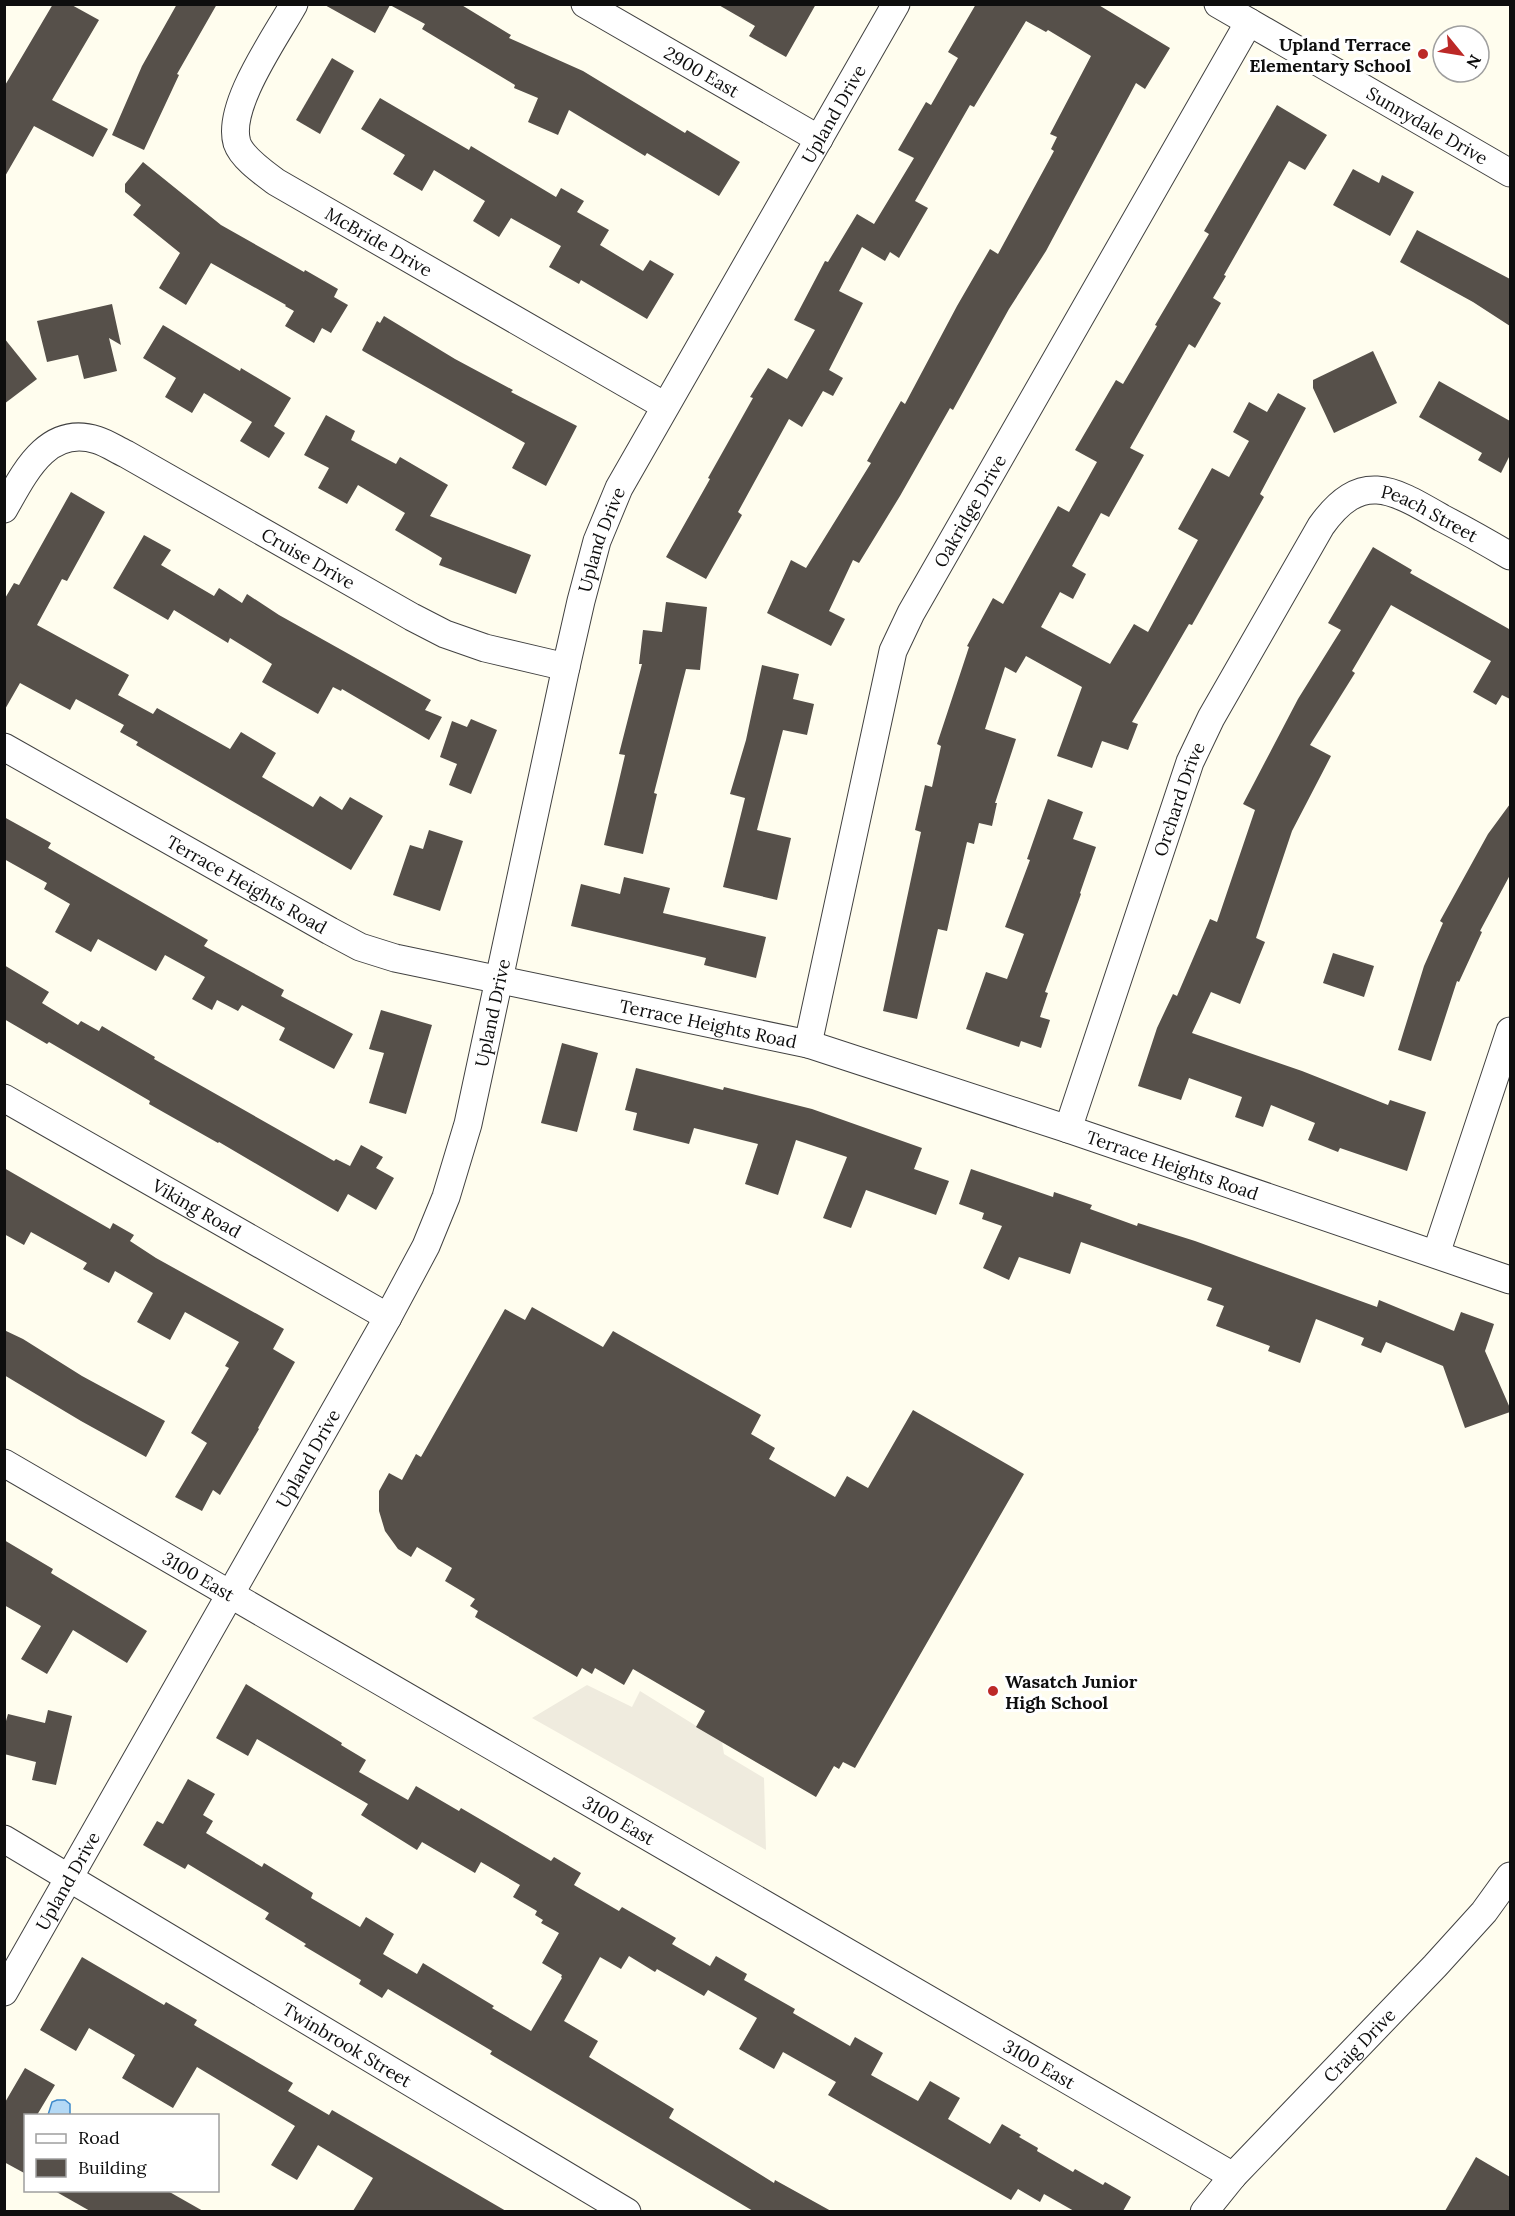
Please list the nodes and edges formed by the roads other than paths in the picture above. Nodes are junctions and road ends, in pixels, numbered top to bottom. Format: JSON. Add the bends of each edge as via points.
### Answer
{"nodes":[{"id":1,"x":294,"y":4,"type":"edge"},
{"id":2,"x":585,"y":4,"type":"edge"},
{"id":3,"x":896,"y":4,"type":"edge"},
{"id":4,"x":1218,"y":4,"type":"edge"},
{"id":5,"x":1249,"y":22,"type":"junction"},
{"id":6,"x":819,"y":139,"type":"junction"},
{"id":7,"x":1510,"y":173,"type":"edge"},
{"id":8,"x":665,"y":406,"type":"junction"},
{"id":9,"x":1346,"y":498,"type":"joint"},
{"id":10,"x":4,"y":509,"type":"edge"},
{"id":11,"x":1510,"y":556,"type":"edge"},
{"id":12,"x":566,"y":667,"type":"junction"},
{"id":13,"x":4,"y":747,"type":"edge"},
{"id":14,"x":501,"y":980,"type":"junction"},
{"id":15,"x":1510,"y":1031,"type":"edge"},
{"id":16,"x":808,"y":1044,"type":"junction"},
{"id":17,"x":4,"y":1098,"type":"edge"},
{"id":18,"x":1068,"y":1129,"type":"junction"},
{"id":19,"x":1436,"y":1254,"type":"junction"},
{"id":20,"x":1510,"y":1280,"type":"edge"},
{"id":21,"x":388,"y":1317,"type":"junction"},
{"id":22,"x":4,"y":1462,"type":"edge"},
{"id":23,"x":232,"y":1595,"type":"junction"},
{"id":24,"x":4,"y":1839,"type":"edge"},
{"id":25,"x":1510,"y":1876,"type":"edge"},
{"id":26,"x":69,"y":1877,"type":"junction"},
{"id":27,"x":4,"y":1992,"type":"edge"},
{"id":28,"x":1233,"y":2176,"type":"junction"},
{"id":29,"x":627,"y":2211,"type":"edge"},
{"id":30,"x":1204,"y":2211,"type":"edge"}],
"edges":[{"from":1,"to":8,"type":"street","name":"McBride Drive","via":[[246,89],[236,118],[237,144],[254,165],[276,182]]},
{"from":2,"to":6,"type":"street","name":"2900 East"},
{"from":3,"to":6,"type":"street","name":"Upland Drive"},
{"from":4,"to":5,"type":"street","name":"Sunnydale Drive"},
{"from":5,"to":7,"type":"street","name":"Sunnydale Drive"},
{"from":5,"to":16,"type":"street","name":"Oakridge Drive","via":[[911,613],[894,651]]},
{"from":6,"to":8,"type":"street","name":"Upland Drive"},
{"from":8,"to":12,"type":"street","name":"Upland Drive","via":[[619,488],[597,541]]},
{"from":9,"to":11,"type":"street","name":"Peach Street","via":[[1365,490],[1401,495]]},
{"from":9,"to":18,"type":"street","name":"Orchard Drive","via":[[1320,526],[1211,718],[1191,762]]},
{"from":10,"to":12,"type":"street","name":"Cruise Drive","via":[[38,455],[58,442],[78,437],[97,440],[445,634]]},
{"from":12,"to":14,"type":"street","name":"Upland Drive"},
{"from":13,"to":14,"type":"street","name":"Terrace Heights Road","via":[[360,947]]},
{"from":14,"to":16,"type":"street","name":"Terrace Heights Road"},
{"from":14,"to":21,"type":"street","name":"Upland Drive","via":[[468,1124],[446,1197],[426,1246]]},
{"from":15,"to":19,"type":"street"},
{"from":16,"to":18,"type":"street","name":"Terrace Heights Road"},
{"from":17,"to":21,"type":"street","name":"Viking Road"},
{"from":18,"to":19,"type":"street","name":"Terrace Heights Road"},
{"from":19,"to":20,"type":"street","name":"Terrace Heights Road"},
{"from":21,"to":23,"type":"street","name":"Upland Drive"},
{"from":22,"to":23,"type":"street","name":"3100 East"},
{"from":23,"to":26,"type":"street","name":"Upland Drive"},
{"from":23,"to":28,"type":"street","name":"3100 East"},
{"from":24,"to":26,"type":"street","name":"Twinbrook Street"},
{"from":25,"to":28,"type":"street","name":"Craig Drive","via":[[1484,1912],[1435,1966]]},
{"from":26,"to":27,"type":"street","name":"Upland Drive"},
{"from":26,"to":29,"type":"street","name":"Twinbrook Street"},
{"from":28,"to":30,"type":"street","name":"Craig Drive"}]}
